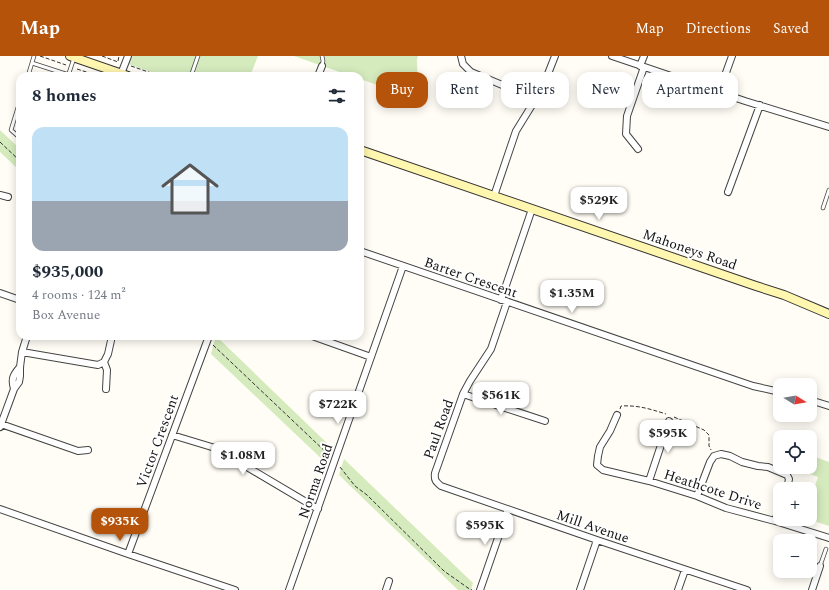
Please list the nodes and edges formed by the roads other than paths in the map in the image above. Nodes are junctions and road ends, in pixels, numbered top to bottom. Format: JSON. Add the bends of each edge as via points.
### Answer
{"nodes":[{"id":1,"x":34,"y":56,"type":"edge"},
{"id":2,"x":128,"y":56,"type":"edge"},
{"id":3,"x":198,"y":56,"type":"edge"},
{"id":4,"x":322,"y":56,"type":"edge"},
{"id":5,"x":461,"y":56,"type":"edge"},
{"id":6,"x":555,"y":56,"type":"edge"},
{"id":7,"x":612,"y":56,"type":"edge"},
{"id":8,"x":644,"y":56,"type":"edge"},
{"id":9,"x":732,"y":56,"type":"edge"},
{"id":10,"x":72,"y":57,"type":"edge"},
{"id":11,"x":32,"y":63,"type":"junction"},
{"id":12,"x":322,"y":66,"type":"joint"},
{"id":13,"x":642,"y":67,"type":"junction"},
{"id":14,"x":29,"y":72,"type":"edge"},
{"id":15,"x":57,"y":72,"type":"edge"},
{"id":16,"x":69,"y":72,"type":"edge"},
{"id":17,"x":116,"y":72,"type":"edge"},
{"id":18,"x":125,"y":72,"type":"edge"},
{"id":19,"x":192,"y":72,"type":"edge"},
{"id":20,"x":320,"y":72,"type":"edge"},
{"id":21,"x":549,"y":72,"type":"edge"},
{"id":22,"x":657,"y":72,"type":"edge"},
{"id":23,"x":726,"y":72,"type":"edge"},
{"id":24,"x":501,"y":84,"type":"edge"},
{"id":25,"x":738,"y":98,"type":"edge"},
{"id":26,"x":760,"y":105,"type":"junction"},
{"id":27,"x":531,"y":108,"type":"edge"},
{"id":28,"x":16,"y":114,"type":"edge"},
{"id":29,"x":829,"y":127,"type":"edge"},
{"id":30,"x":16,"y":134,"type":"edge"},
{"id":31,"x":638,"y":149,"type":"dead end"},
{"id":32,"x":364,"y":151,"type":"edge"},
{"id":33,"x":829,"y":190,"type":"edge"},
{"id":34,"x":728,"y":192,"type":"dead end"},
{"id":35,"x":0,"y":195,"type":"edge"},
{"id":36,"x":494,"y":196,"type":"junction"},
{"id":37,"x":8,"y":197,"type":"dead end"},
{"id":38,"x":823,"y":208,"type":"dead end"},
{"id":39,"x":532,"y":209,"type":"junction"},
{"id":40,"x":364,"y":252,"type":"edge"},
{"id":41,"x":403,"y":266,"type":"junction"},
{"id":42,"x":0,"y":293,"type":"edge"},
{"id":43,"x":16,"y":299,"type":"edge"},
{"id":44,"x":504,"y":301,"type":"junction"},
{"id":45,"x":829,"y":314,"type":"edge"},
{"id":46,"x":26,"y":340,"type":"edge"},
{"id":47,"x":111,"y":340,"type":"edge"},
{"id":48,"x":208,"y":340,"type":"edge"},
{"id":49,"x":324,"y":340,"type":"edge"},
{"id":50,"x":22,"y":352,"type":"junction"},
{"id":51,"x":371,"y":356,"type":"junction"},
{"id":52,"x":104,"y":362,"type":"junction"},
{"id":53,"x":106,"y":389,"type":"dead end"},
{"id":54,"x":773,"y":390,"type":"edge"},
{"id":55,"x":463,"y":394,"type":"junction"},
{"id":56,"x":817,"y":402,"type":"edge"},
{"id":57,"x":829,"y":406,"type":"edge"},
{"id":58,"x":617,"y":415,"type":"dead end"},
{"id":59,"x":545,"y":421,"type":"dead end"},
{"id":60,"x":669,"y":421,"type":"dead end"},
{"id":61,"x":0,"y":426,"type":"edge"},
{"id":62,"x":172,"y":435,"type":"junction"},
{"id":63,"x":88,"y":450,"type":"dead end"},
{"id":64,"x":435,"y":480,"type":"joint"},
{"id":65,"x":650,"y":481,"type":"junction"},
{"id":66,"x":788,"y":482,"type":"edge"},
{"id":67,"x":697,"y":496,"type":"junction"},
{"id":68,"x":0,"y":509,"type":"edge"},
{"id":69,"x":318,"y":509,"type":"junction"},
{"id":70,"x":508,"y":509,"type":"junction"},
{"id":71,"x":773,"y":520,"type":"edge"},
{"id":72,"x":791,"y":526,"type":"edge"},
{"id":73,"x":829,"y":538,"type":"edge"},
{"id":74,"x":597,"y":540,"type":"junction"},
{"id":75,"x":826,"y":549,"type":"dead end"},
{"id":76,"x":128,"y":554,"type":"junction"},
{"id":77,"x":820,"y":566,"type":"joint"},
{"id":78,"x":685,"y":570,"type":"junction"},
{"id":79,"x":389,"y":580,"type":"dead end"},
{"id":80,"x":235,"y":590,"type":"edge"},
{"id":81,"x":289,"y":590,"type":"edge"},
{"id":82,"x":386,"y":590,"type":"edge"},
{"id":83,"x":480,"y":590,"type":"edge"},
{"id":84,"x":580,"y":590,"type":"edge"},
{"id":85,"x":678,"y":590,"type":"edge"},
{"id":86,"x":747,"y":590,"type":"edge"},
{"id":87,"x":812,"y":590,"type":"edge"}],
"edges":[{"from":1,"to":11,"type":"lane"},
{"from":2,"to":18,"type":"street"},
{"from":3,"to":19,"type":"lane"},
{"from":4,"to":12,"type":"lane"},
{"from":5,"to":24,"type":"street","via":[[463,64],[472,72]]},
{"from":6,"to":21,"type":"street"},
{"from":7,"to":13,"type":"street"},
{"from":8,"to":13,"type":"street"},
{"from":9,"to":23,"type":"street"},
{"from":10,"to":16,"type":"lane"},
{"from":10,"to":17,"type":"main road"},
{"from":11,"to":14,"type":"lane"},
{"from":11,"to":15,"type":"lane"},
{"from":12,"to":20,"type":"street"},
{"from":13,"to":22,"type":"street"},
{"from":13,"to":31,"type":"street","via":[[627,116],[626,134]]},
{"from":25,"to":26,"type":"street"},
{"from":26,"to":29,"type":"street"},
{"from":26,"to":34,"type":"street"},
{"from":27,"to":36,"type":"street","via":[[516,131]]},
{"from":28,"to":30,"type":"lane","via":[[11,130]]},
{"from":32,"to":36,"type":"main road","name":"Mahoneys Road"},
{"from":33,"to":38,"type":"lane"},
{"from":35,"to":37,"type":"street"},
{"from":36,"to":39,"type":"main road","name":"Mahoneys Road"},
{"from":39,"to":44,"type":"street","name":"Paul Road"},
{"from":39,"to":45,"type":"main road","name":"Mahoneys Road","via":[[784,295]]},
{"from":40,"to":41,"type":"street","name":"Barter Crescent"},
{"from":41,"to":44,"type":"street","name":"Barter Crescent"},
{"from":41,"to":51,"type":"street","name":"Norma Road"},
{"from":42,"to":43,"type":"street"},
{"from":44,"to":54,"type":"street","name":"Barter Crescent","via":[[753,386]]},
{"from":44,"to":55,"type":"street","name":"Paul Road","via":[[491,350]]},
{"from":46,"to":50,"type":"street"},
{"from":47,"to":52,"type":"street"},
{"from":48,"to":62,"type":"street","name":"Victor Crescent"},
{"from":49,"to":51,"type":"street"},
{"from":50,"to":52,"type":"street","via":[[98,365]]},
{"from":50,"to":61,"type":"street","via":[[20,367],[12,382],[14,389]]},
{"from":51,"to":69,"type":"street","name":"Norma Road"},
{"from":52,"to":53,"type":"street","via":[[107,370]]},
{"from":55,"to":59,"type":"street"},
{"from":55,"to":64,"type":"street","name":"Paul Road","via":[[435,473]]},
{"from":56,"to":57,"type":"street"},
{"from":58,"to":65,"type":"street","name":"Heathcote Drive","via":[[600,447],[597,465],[603,470]]},
{"from":60,"to":65,"type":"street"},
{"from":61,"to":63,"type":"street","via":[[78,451]]},
{"from":62,"to":69,"type":"street","via":[[215,448]]},
{"from":62,"to":76,"type":"street","name":"Victor Crescent"},
{"from":64,"to":70,"type":"street","name":"Mill Avenue","via":[[441,486]]},
{"from":65,"to":67,"type":"street","name":"Heathcote Drive"},
{"from":66,"to":67,"type":"street","via":[[787,475],[768,467],[742,462],[721,454],[714,456],[710,462]]},
{"from":67,"to":71,"type":"street","name":"Heathcote Drive","via":[[726,508]]},
{"from":68,"to":76,"type":"street"},
{"from":69,"to":81,"type":"street","name":"Norma Road"},
{"from":70,"to":74,"type":"street","name":"Mill Avenue"},
{"from":70,"to":83,"type":"street"},
{"from":72,"to":73,"type":"street","name":"Heathcote Drive"},
{"from":74,"to":78,"type":"street","name":"Mill Avenue"},
{"from":74,"to":84,"type":"street"},
{"from":75,"to":77,"type":"lane"},
{"from":76,"to":80,"type":"street"},
{"from":77,"to":87,"type":"street"},
{"from":78,"to":85,"type":"street"},
{"from":78,"to":86,"type":"street","name":"Mill Avenue"},
{"from":79,"to":82,"type":"street"}]}
